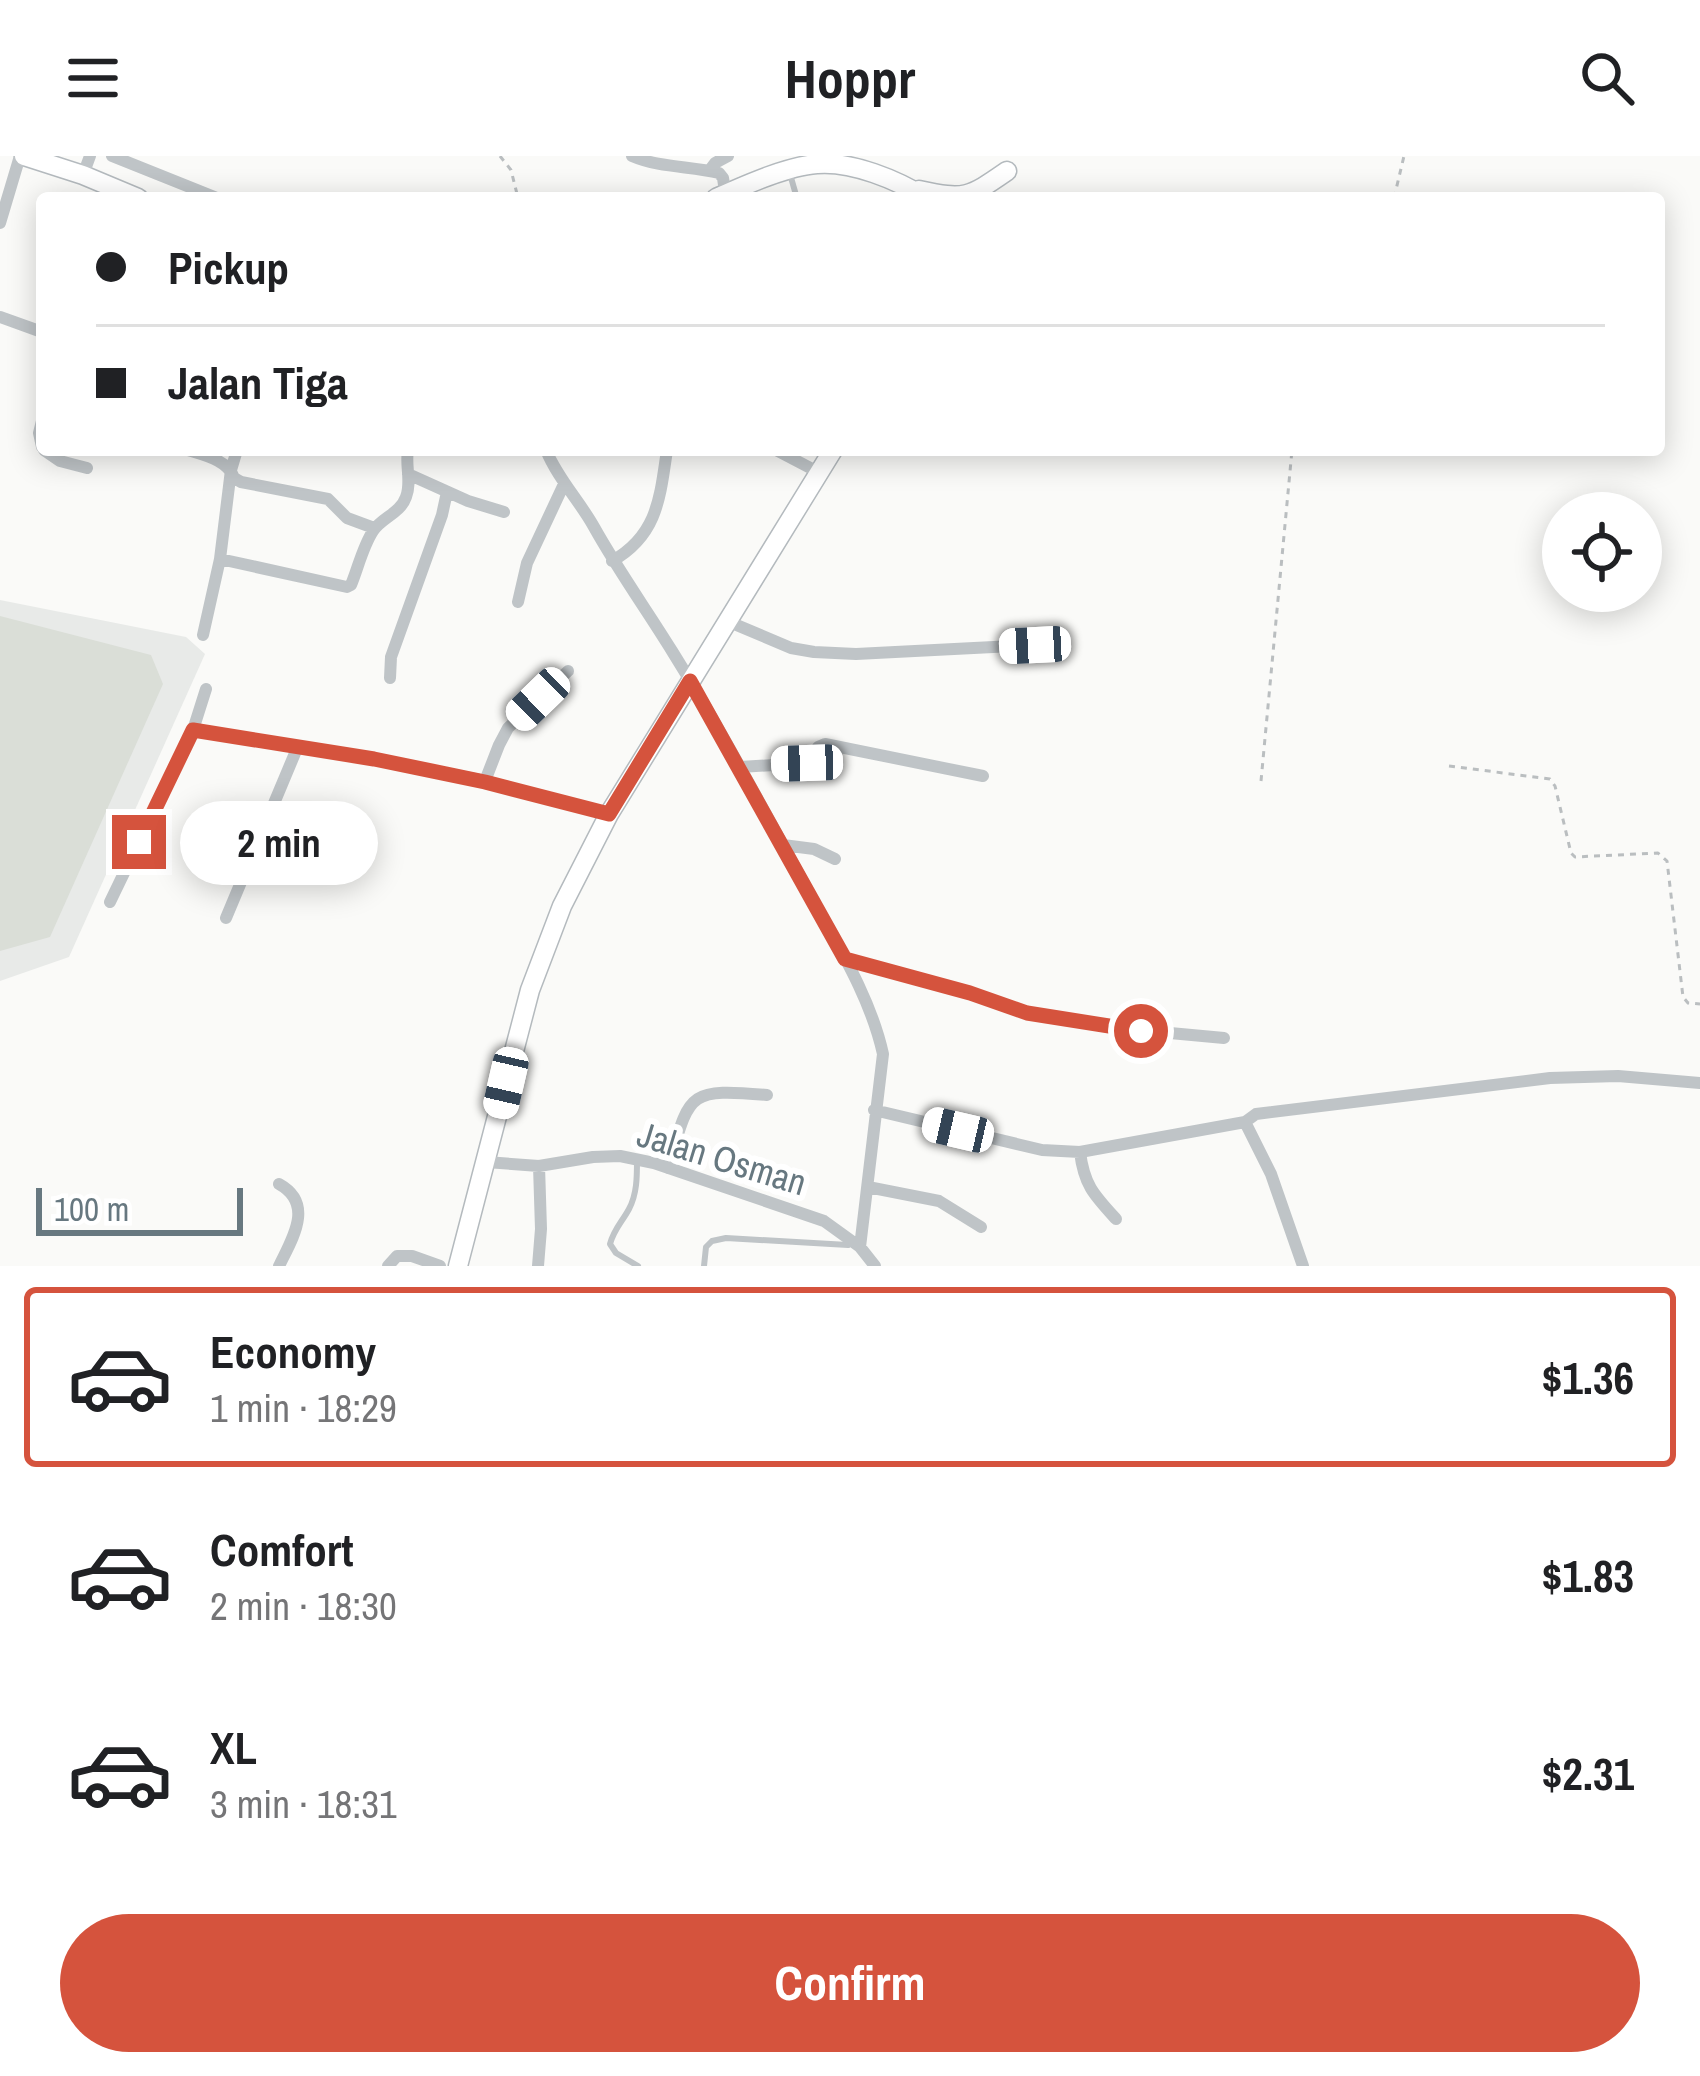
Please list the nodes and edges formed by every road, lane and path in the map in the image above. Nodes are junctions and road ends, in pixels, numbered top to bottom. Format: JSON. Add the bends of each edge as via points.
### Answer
{"nodes":[{"id":1,"x":22,"y":156,"type":"edge"},
{"id":2,"x":112,"y":156,"type":"edge"},
{"id":3,"x":500,"y":156,"type":"edge"},
{"id":4,"x":632,"y":156,"type":"edge"},
{"id":5,"x":728,"y":156,"type":"edge"},
{"id":6,"x":1404,"y":156,"type":"edge"},
{"id":7,"x":688,"y":161,"type":"edge"},
{"id":8,"x":788,"y":163,"type":"edge"},
{"id":9,"x":1013,"y":163,"type":"edge"},
{"id":10,"x":87,"y":166,"type":"edge"},
{"id":11,"x":709,"y":171,"type":"junction"},
{"id":12,"x":128,"y":192,"type":"edge"},
{"id":13,"x":202,"y":192,"type":"edge"},
{"id":14,"x":517,"y":192,"type":"edge"},
{"id":15,"x":722,"y":192,"type":"edge"},
{"id":16,"x":732,"y":192,"type":"edge"},
{"id":17,"x":796,"y":192,"type":"edge"},
{"id":18,"x":904,"y":192,"type":"edge"},
{"id":19,"x":977,"y":192,"type":"edge"},
{"id":20,"x":991,"y":192,"type":"edge"},
{"id":21,"x":1395,"y":192,"type":"edge"},
{"id":22,"x":0,"y":223,"type":"edge"},
{"id":23,"x":0,"y":317,"type":"edge"},
{"id":24,"x":36,"y":330,"type":"edge"},
{"id":25,"x":53,"y":456,"type":"edge"},
{"id":26,"x":206,"y":456,"type":"edge"},
{"id":27,"x":235,"y":456,"type":"edge"},
{"id":28,"x":407,"y":456,"type":"edge"},
{"id":29,"x":549,"y":456,"type":"edge"},
{"id":30,"x":666,"y":456,"type":"edge"},
{"id":31,"x":787,"y":456,"type":"edge"},
{"id":32,"x":830,"y":456,"type":"edge"},
{"id":33,"x":1291,"y":456,"type":"edge"},
{"id":34,"x":87,"y":468,"type":"dead end"},
{"id":35,"x":231,"y":470,"type":"junction"},
{"id":36,"x":820,"y":473,"type":"junction"},
{"id":37,"x":408,"y":474,"type":"junction"},
{"id":38,"x":564,"y":484,"type":"junction"},
{"id":39,"x":447,"y":492,"type":"junction"},
{"id":40,"x":504,"y":512,"type":"dead end"},
{"id":41,"x":374,"y":528,"type":"junction"},
{"id":42,"x":220,"y":559,"type":"junction"},
{"id":43,"x":612,"y":561,"type":"junction"},
{"id":44,"x":518,"y":602,"type":"dead end"},
{"id":45,"x":727,"y":622,"type":"junction"},
{"id":46,"x":203,"y":635,"type":"dead end"},
{"id":47,"x":1035,"y":645,"type":"dead end"},
{"id":48,"x":568,"y":670,"type":"dead end"},
{"id":49,"x":390,"y":678,"type":"dead end"},
{"id":50,"x":690,"y":681,"type":"junction"},
{"id":51,"x":206,"y":689,"type":"dead end"},
{"id":52,"x":193,"y":730,"type":"junction"},
{"id":53,"x":298,"y":746,"type":"junction"},
{"id":54,"x":1449,"y":766,"type":"dead end"},
{"id":55,"x":740,"y":767,"type":"junction"},
{"id":56,"x":983,"y":776,"type":"dead end"},
{"id":57,"x":1261,"y":781,"type":"dead end"},
{"id":58,"x":485,"y":782,"type":"junction"},
{"id":59,"x":609,"y":814,"type":"junction"},
{"id":60,"x":783,"y":845,"type":"junction"},
{"id":61,"x":835,"y":859,"type":"dead end"},
{"id":62,"x":110,"y":902,"type":"dead end"},
{"id":63,"x":226,"y":918,"type":"dead end"},
{"id":64,"x":845,"y":959,"type":"junction"},
{"id":65,"x":1700,"y":1004,"type":"edge"},
{"id":66,"x":1224,"y":1038,"type":"dead end"},
{"id":67,"x":1700,"y":1083,"type":"edge"},
{"id":68,"x":767,"y":1095,"type":"dead end"},
{"id":69,"x":874,"y":1110,"type":"junction"},
{"id":70,"x":1245,"y":1122,"type":"junction"},
{"id":71,"x":1080,"y":1152,"type":"junction"},
{"id":72,"x":638,"y":1160,"type":"junction"},
{"id":73,"x":486,"y":1162,"type":"junction"},
{"id":74,"x":539,"y":1166,"type":"junction"},
{"id":75,"x":668,"y":1168,"type":"junction"},
{"id":76,"x":279,"y":1184,"type":"dead end"},
{"id":77,"x":868,"y":1187,"type":"junction"},
{"id":78,"x":1116,"y":1219,"type":"dead end"},
{"id":79,"x":981,"y":1227,"type":"dead end"},
{"id":80,"x":860,"y":1247,"type":"junction"},
{"id":81,"x":279,"y":1266,"type":"edge"},
{"id":82,"x":388,"y":1266,"type":"edge"},
{"id":83,"x":440,"y":1266,"type":"edge"},
{"id":84,"x":458,"y":1266,"type":"edge"},
{"id":85,"x":538,"y":1266,"type":"edge"},
{"id":86,"x":638,"y":1266,"type":"edge"},
{"id":87,"x":704,"y":1266,"type":"edge"},
{"id":88,"x":875,"y":1266,"type":"edge"},
{"id":89,"x":1303,"y":1266,"type":"edge"}],
"edges":[{"from":1,"to":10,"type":"main road"},
{"from":1,"to":22,"type":"street"},
{"from":2,"to":13,"type":"street"},
{"from":3,"to":14,"type":"path"},
{"from":4,"to":7,"type":"street","via":[[654,165]]},
{"from":5,"to":11,"type":"street"},
{"from":6,"to":21,"type":"path"},
{"from":7,"to":11,"type":"street"},
{"from":8,"to":16,"type":"main road"},
{"from":8,"to":17,"type":"lane"},
{"from":8,"to":18,"type":"main road","via":[[838,165]]},
{"from":9,"to":19,"type":"main road"},
{"from":9,"to":20,"type":"main road"},
{"from":10,"to":12,"type":"main road"},
{"from":11,"to":15,"type":"street","via":[[723,178]]},
{"from":23,"to":24,"type":"street"},
{"from":25,"to":34,"type":"street"},
{"from":26,"to":35,"type":"street"},
{"from":27,"to":35,"type":"street"},
{"from":28,"to":37,"type":"street"},
{"from":29,"to":38,"type":"street"},
{"from":30,"to":43,"type":"street","via":[[658,510],[634,547]]},
{"from":31,"to":36,"type":"street"},
{"from":32,"to":36,"type":"main road"},
{"from":33,"to":57,"type":"path"},
{"from":35,"to":41,"type":"street","via":[[241,482],[328,499],[346,518]]},
{"from":35,"to":42,"type":"street"},
{"from":36,"to":45,"type":"main road"},
{"from":37,"to":39,"type":"street"},
{"from":37,"to":41,"type":"street","via":[[402,508]]},
{"from":38,"to":43,"type":"street"},
{"from":38,"to":44,"type":"street"},
{"from":39,"to":40,"type":"street"},
{"from":39,"to":49,"type":"street"},
{"from":41,"to":42,"type":"street","via":[[351,585]]},
{"from":42,"to":46,"type":"street"},
{"from":43,"to":50,"type":"street"},
{"from":45,"to":47,"type":"street","via":[[814,652]]},
{"from":45,"to":50,"type":"main road"},
{"from":48,"to":58,"type":"street","via":[[508,728]]},
{"from":50,"to":55,"type":"street"},
{"from":50,"to":59,"type":"main road"},
{"from":51,"to":52,"type":"street"},
{"from":52,"to":53,"type":"street"},
{"from":52,"to":62,"type":"street"},
{"from":53,"to":58,"type":"street"},
{"from":53,"to":63,"type":"street"},
{"from":54,"to":65,"type":"path","via":[[1550,779],[1575,857],[1664,856],[1683,997]]},
{"from":55,"to":56,"type":"street","via":[[807,763],[825,744]]},
{"from":55,"to":60,"type":"street"},
{"from":58,"to":59,"type":"street"},
{"from":59,"to":73,"type":"main road","via":[[530,990]]},
{"from":60,"to":61,"type":"street"},
{"from":60,"to":64,"type":"street"},
{"from":64,"to":66,"type":"street","via":[[1027,1013]]},
{"from":64,"to":69,"type":"street","via":[[883,1054]]},
{"from":67,"to":70,"type":"street","via":[[1550,1078],[1256,1114]]},
{"from":68,"to":75,"type":"street","via":[[719,1091],[698,1098],[684,1113]]},
{"from":69,"to":71,"type":"street"},
{"from":69,"to":77,"type":"street"},
{"from":70,"to":71,"type":"street"},
{"from":70,"to":89,"type":"street"},
{"from":71,"to":78,"type":"street","via":[[1090,1191]]},
{"from":72,"to":74,"type":"street","name":"Jalan Osman"},
{"from":72,"to":75,"type":"street","name":"Jalan Osman"},
{"from":72,"to":86,"type":"lane","via":[[632,1204],[610,1244]]},
{"from":73,"to":74,"type":"street","name":"Jalan Osman"},
{"from":73,"to":84,"type":"main road"},
{"from":74,"to":85,"type":"street"},
{"from":75,"to":80,"type":"street","name":"Jalan Osman","via":[[824,1221]]},
{"from":76,"to":81,"type":"street","via":[[299,1211]]},
{"from":77,"to":79,"type":"street","via":[[939,1201]]},
{"from":77,"to":80,"type":"street"},
{"from":80,"to":87,"type":"lane","via":[[726,1238],[706,1247]]},
{"from":80,"to":88,"type":"street"},
{"from":82,"to":83,"type":"street","via":[[412,1256]]}]}
